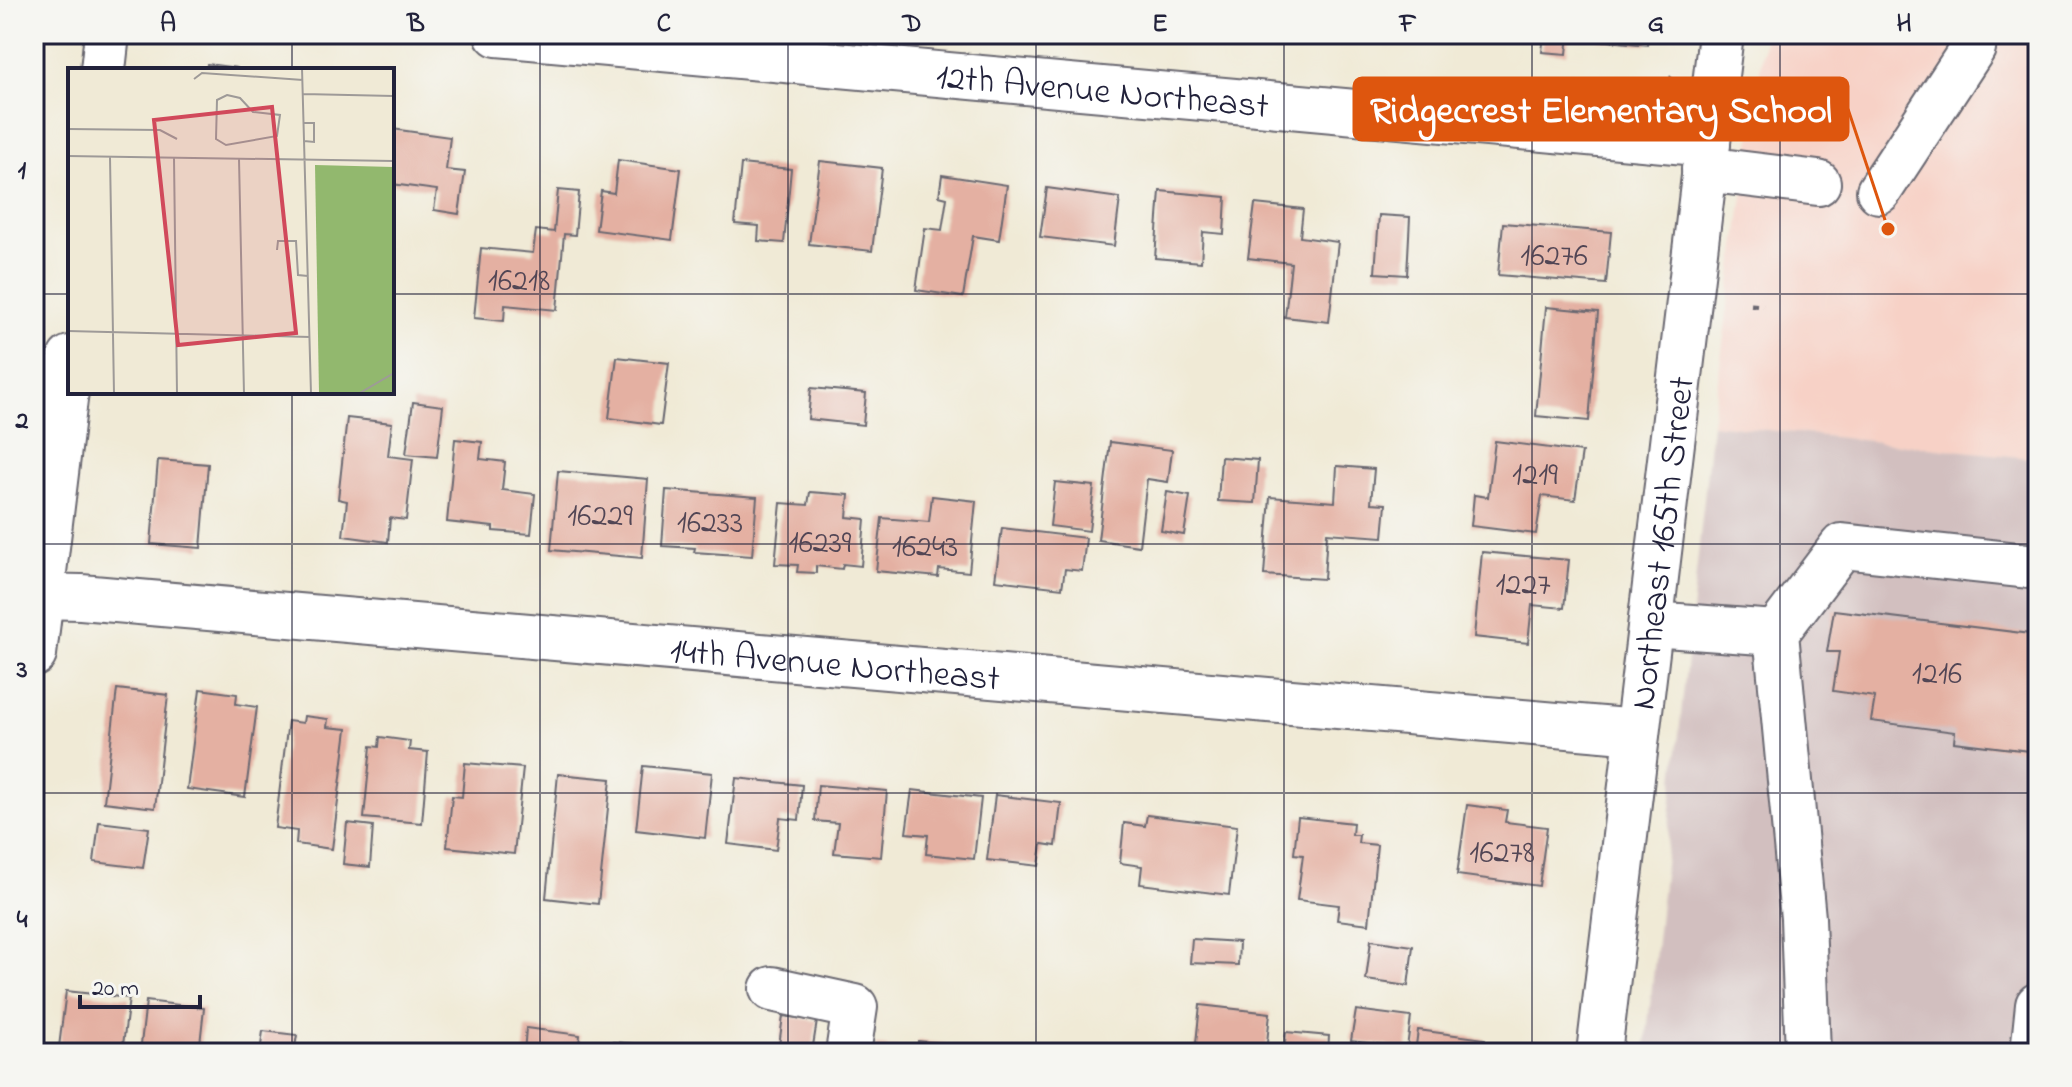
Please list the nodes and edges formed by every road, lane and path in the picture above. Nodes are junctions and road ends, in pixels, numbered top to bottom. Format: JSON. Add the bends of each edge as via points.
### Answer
{"nodes":[{"id":1,"x":107,"y":34,"type":"edge"},
{"id":2,"x":497,"y":34,"type":"edge"},
{"id":3,"x":1721,"y":34,"type":"edge"},
{"id":4,"x":1975,"y":34,"type":"edge"},
{"id":5,"x":103,"y":68,"type":"edge"},
{"id":6,"x":1675,"y":73,"type":"dead end"},
{"id":7,"x":1649,"y":103,"type":"dead end"},
{"id":8,"x":1706,"y":156,"type":"junction"},
{"id":9,"x":1818,"y":183,"type":"dead end"},
{"id":10,"x":1879,"y":191,"type":"dead end"},
{"id":11,"x":1751,"y":305,"type":"dead end"},
{"id":12,"x":1763,"y":306,"type":"dead end"},
{"id":13,"x":68,"y":373,"type":"edge"},
{"id":14,"x":2038,"y":567,"type":"edge"},
{"id":15,"x":38,"y":596,"type":"edge"},
{"id":16,"x":1651,"y":624,"type":"junction"},
{"id":17,"x":1776,"y":633,"type":"junction"},
{"id":18,"x":34,"y":654,"type":"edge"},
{"id":19,"x":1637,"y":732,"type":"junction"},
{"id":20,"x":772,"y":989,"type":"dead end"},
{"id":21,"x":2038,"y":1005,"type":"edge"},
{"id":22,"x":848,"y":1053,"type":"edge"},
{"id":23,"x":1599,"y":1053,"type":"edge"},
{"id":24,"x":1808,"y":1053,"type":"edge"},
{"id":25,"x":2033,"y":1053,"type":"edge"}],
"edges":[{"from":1,"to":5,"type":"street"},
{"from":2,"to":8,"type":"street","name":"12th Avenue Northeast"},
{"from":3,"to":8,"type":"street","name":"Northeast 165th Street"},
{"from":4,"to":10,"type":"street","via":[[1973,48]]},
{"from":6,"to":7,"type":"path"},
{"from":8,"to":9,"type":"street","name":"12th Avenue Northeast"},
{"from":8,"to":16,"type":"street","name":"Northeast 165th Street"},
{"from":11,"to":12,"type":"path"},
{"from":13,"to":15,"type":"street"},
{"from":14,"to":17,"type":"street","via":[[1842,546]]},
{"from":15,"to":18,"type":"street"},
{"from":15,"to":19,"type":"street","name":"14th Avenue Northeast"},
{"from":16,"to":17,"type":"street"},
{"from":16,"to":19,"type":"street","name":"Northeast 165th Street"},
{"from":17,"to":24,"type":"street","via":[[1803,918]]},
{"from":19,"to":23,"type":"street","name":"Northeast 165th Street"},
{"from":20,"to":22,"type":"street","via":[[855,1007]]},
{"from":21,"to":25,"type":"street"}]}
